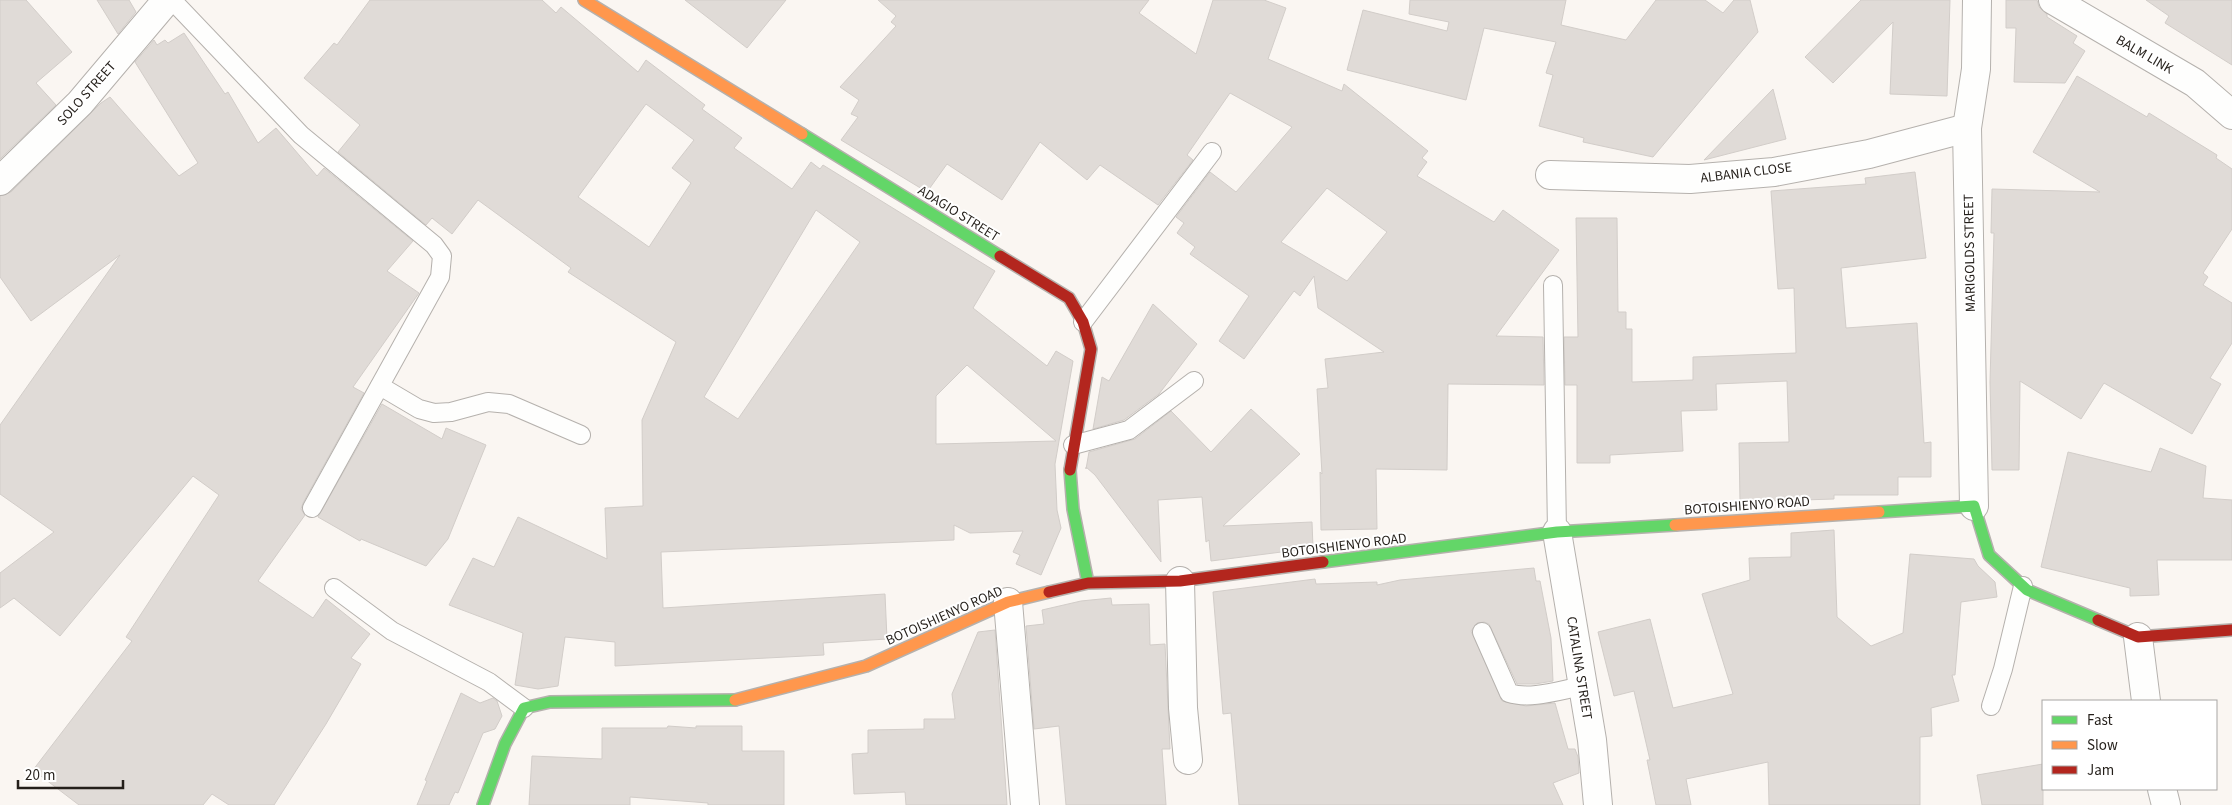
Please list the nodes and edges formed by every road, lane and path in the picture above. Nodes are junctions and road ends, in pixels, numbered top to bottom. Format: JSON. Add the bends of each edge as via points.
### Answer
{"nodes":[{"id":1,"x":167,"y":0,"type":"edge"},
{"id":2,"x":172,"y":0,"type":"edge"},
{"id":3,"x":584,"y":0,"type":"edge"},
{"id":4,"x":1977,"y":0,"type":"edge"},
{"id":5,"x":2053,"y":0,"type":"edge"},
{"id":6,"x":2232,"y":115,"type":"edge"},
{"id":7,"x":1967,"y":128,"type":"junction"},
{"id":8,"x":1212,"y":152,"type":"dead end"},
{"id":9,"x":1550,"y":175,"type":"dead end"},
{"id":10,"x":0,"y":181,"type":"edge"},
{"id":11,"x":1553,"y":285,"type":"dead end"},
{"id":12,"x":1083,"y":322,"type":"junction"},
{"id":13,"x":1194,"y":381,"type":"dead end"},
{"id":14,"x":380,"y":386,"type":"junction"},
{"id":15,"x":581,"y":435,"type":"dead end"},
{"id":16,"x":1073,"y":445,"type":"junction"},
{"id":17,"x":1974,"y":506,"type":"junction"},
{"id":18,"x":312,"y":508,"type":"dead end"},
{"id":19,"x":1557,"y":532,"type":"junction"},
{"id":20,"x":1180,"y":582,"type":"junction"},
{"id":21,"x":1088,"y":583,"type":"junction"},
{"id":22,"x":2023,"y":586,"type":"junction"},
{"id":23,"x":334,"y":588,"type":"dead end"},
{"id":24,"x":1008,"y":602,"type":"junction"},
{"id":25,"x":2232,"y":630,"type":"edge"},
{"id":26,"x":1482,"y":632,"type":"dead end"},
{"id":27,"x":2138,"y":637,"type":"junction"},
{"id":28,"x":1583,"y":686,"type":"junction"},
{"id":29,"x":2146,"y":700,"type":"edge"},
{"id":30,"x":1991,"y":706,"type":"dead end"},
{"id":31,"x":524,"y":708,"type":"junction"},
{"id":32,"x":1188,"y":760,"type":"dead end"},
{"id":33,"x":2162,"y":790,"type":"edge"},
{"id":34,"x":483,"y":805,"type":"edge"},
{"id":35,"x":1025,"y":805,"type":"edge"},
{"id":36,"x":1598,"y":805,"type":"edge"},
{"id":37,"x":2166,"y":805,"type":"edge"}],
"edges":[{"from":1,"to":10,"type":"street","name":"SOLO STREET","via":[[80,102]]},
{"from":2,"to":14,"type":"lane","via":[[301,134],[434,245],[442,256],[440,277]]},
{"from":3,"to":12,"type":"street","name":"ADAGIO STREET","via":[[1069,298]]},
{"from":4,"to":7,"type":"street","name":"MARIGOLDS STREET","via":[[1976,69]]},
{"from":5,"to":6,"type":"street","name":"BALM LINK","via":[[2195,83]]},
{"from":7,"to":9,"type":"street","name":"ALBANIA CLOSE","via":[[1869,154],[1774,172],[1690,179]]},
{"from":7,"to":17,"type":"street","name":"MARIGOLDS STREET"},
{"from":8,"to":12,"type":"lane"},
{"from":11,"to":19,"type":"lane"},
{"from":12,"to":16,"type":"street","name":"ADAGIO STREET","via":[[1091,349]]},
{"from":13,"to":16,"type":"lane","via":[[1129,430]]},
{"from":14,"to":15,"type":"lane","via":[[419,409],[434,413],[488,402],[509,404]]},
{"from":14,"to":18,"type":"lane"},
{"from":16,"to":21,"type":"street","name":"ADAGIO STREET","via":[[1070,467],[1073,509]]},
{"from":17,"to":19,"type":"street","name":"BOTOISHIENYO ROAD"},
{"from":17,"to":22,"type":"street","via":[[1989,555]]},
{"from":19,"to":20,"type":"street","name":"BOTOISHIENYO ROAD"},
{"from":19,"to":28,"type":"street","name":"CATALINA STREET"},
{"from":20,"to":21,"type":"street","name":"BOTOISHIENYO ROAD"},
{"from":20,"to":32,"type":"street","via":[[1183,708]]},
{"from":21,"to":24,"type":"street","name":"BOTOISHIENYO ROAD"},
{"from":22,"to":27,"type":"street"},
{"from":22,"to":30,"type":"lane"},
{"from":23,"to":31,"type":"lane","via":[[392,631],[488,682]]},
{"from":24,"to":31,"type":"street","name":"BOTOISHIENYO ROAD","via":[[866,666],[739,700],[550,702]]},
{"from":24,"to":35,"type":"street"},
{"from":25,"to":27,"type":"street"},
{"from":26,"to":28,"type":"lane","via":[[1509,693],[1529,695]]},
{"from":27,"to":29,"type":"street"},
{"from":28,"to":36,"type":"street","name":"CATALINA STREET"},
{"from":31,"to":34,"type":"street","via":[[506,744]]},
{"from":33,"to":37,"type":"street"}]}
